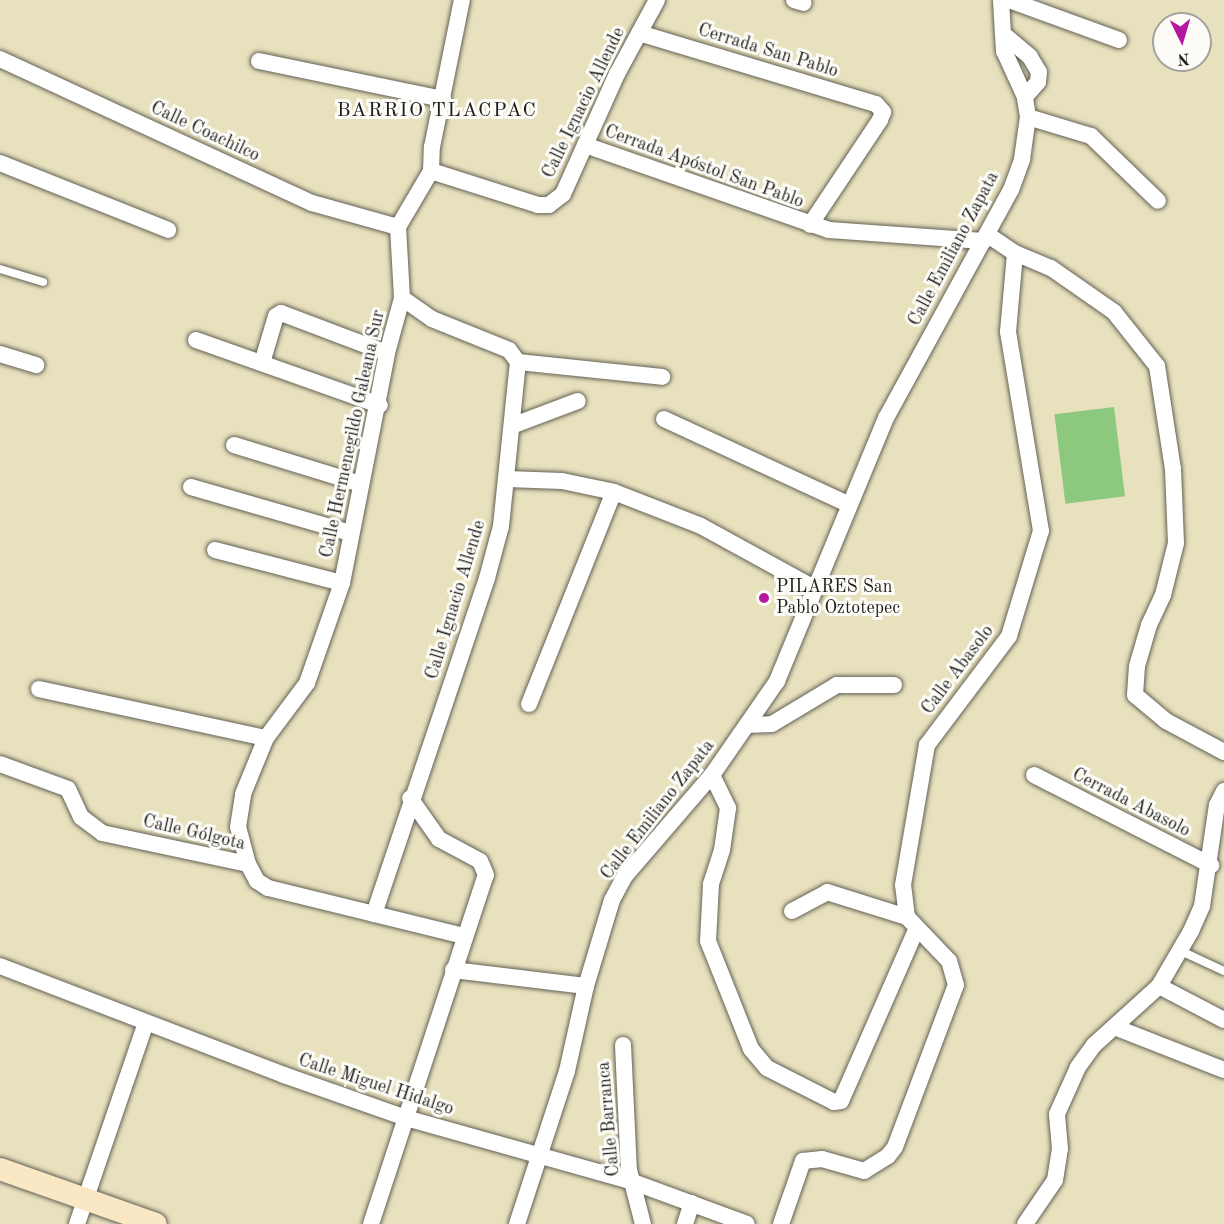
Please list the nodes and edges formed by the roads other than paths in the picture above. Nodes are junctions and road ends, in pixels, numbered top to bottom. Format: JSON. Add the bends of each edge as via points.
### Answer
{"nodes":[{"id":1,"x":462,"y":0,"type":"edge"},
{"id":2,"x":657,"y":0,"type":"edge"},
{"id":3,"x":1001,"y":0,"type":"edge"},
{"id":4,"x":1009,"y":0,"type":"edge"},
{"id":5,"x":639,"y":33,"type":"junction"},
{"id":6,"x":1003,"y":33,"type":"junction"},
{"id":7,"x":1119,"y":40,"type":"dead end"},
{"id":8,"x":0,"y":59,"type":"edge"},
{"id":9,"x":259,"y":61,"type":"dead end"},
{"id":10,"x":1025,"y":97,"type":"junction"},
{"id":11,"x":443,"y":99,"type":"junction"},
{"id":12,"x":1028,"y":117,"type":"junction"},
{"id":13,"x":585,"y":146,"type":"junction"},
{"id":14,"x":0,"y":163,"type":"edge"},
{"id":15,"x":431,"y":171,"type":"junction"},
{"id":16,"x":1158,"y":201,"type":"dead end"},
{"id":17,"x":810,"y":225,"type":"junction"},
{"id":18,"x":398,"y":227,"type":"junction"},
{"id":19,"x":168,"y":230,"type":"dead end"},
{"id":20,"x":986,"y":238,"type":"junction"},
{"id":21,"x":1015,"y":253,"type":"junction"},
{"id":22,"x":0,"y":269,"type":"edge"},
{"id":23,"x":43,"y":282,"type":"dead end"},
{"id":24,"x":402,"y":298,"type":"junction"},
{"id":25,"x":196,"y":340,"type":"dead end"},
{"id":26,"x":387,"y":353,"type":"junction"},
{"id":27,"x":0,"y":354,"type":"edge"},
{"id":28,"x":518,"y":362,"type":"junction"},
{"id":29,"x":262,"y":363,"type":"junction"},
{"id":30,"x":36,"y":365,"type":"dead end"},
{"id":31,"x":662,"y":377,"type":"dead end"},
{"id":32,"x":579,"y":401,"type":"dead end"},
{"id":33,"x":380,"y":405,"type":"junction"},
{"id":34,"x":664,"y":419,"type":"dead end"},
{"id":35,"x":514,"y":425,"type":"junction"},
{"id":36,"x":234,"y":445,"type":"dead end"},
{"id":37,"x":507,"y":479,"type":"junction"},
{"id":38,"x":361,"y":484,"type":"junction"},
{"id":39,"x":191,"y":487,"type":"dead end"},
{"id":40,"x":614,"y":492,"type":"junction"},
{"id":41,"x":848,"y":504,"type":"junction"},
{"id":42,"x":350,"y":533,"type":"junction"},
{"id":43,"x":215,"y":550,"type":"dead end"},
{"id":44,"x":342,"y":583,"type":"junction"},
{"id":45,"x":816,"y":589,"type":"junction"},
{"id":46,"x":894,"y":685,"type":"dead end"},
{"id":47,"x":39,"y":689,"type":"dead end"},
{"id":48,"x":529,"y":704,"type":"dead end"},
{"id":49,"x":747,"y":724,"type":"junction"},
{"id":50,"x":266,"y":738,"type":"junction"},
{"id":51,"x":1224,"y":752,"type":"edge"},
{"id":52,"x":0,"y":764,"type":"edge"},
{"id":53,"x":712,"y":775,"type":"junction"},
{"id":54,"x":1034,"y":776,"type":"dead end"},
{"id":55,"x":1224,"y":791,"type":"edge"},
{"id":56,"x":410,"y":798,"type":"junction"},
{"id":57,"x":248,"y":864,"type":"junction"},
{"id":58,"x":1211,"y":865,"type":"junction"},
{"id":59,"x":792,"y":911,"type":"dead end"},
{"id":60,"x":374,"y":914,"type":"junction"},
{"id":61,"x":912,"y":923,"type":"junction"},
{"id":62,"x":463,"y":936,"type":"junction"},
{"id":63,"x":1181,"y":951,"type":"junction"},
{"id":64,"x":0,"y":966,"type":"edge"},
{"id":65,"x":453,"y":970,"type":"junction"},
{"id":66,"x":1224,"y":971,"type":"edge"},
{"id":67,"x":586,"y":986,"type":"junction"},
{"id":68,"x":1159,"y":986,"type":"junction"},
{"id":69,"x":1224,"y":1020,"type":"edge"},
{"id":70,"x":146,"y":1023,"type":"junction"},
{"id":71,"x":1118,"y":1028,"type":"junction"},
{"id":72,"x":623,"y":1045,"type":"dead end"},
{"id":73,"x":1224,"y":1070,"type":"edge"},
{"id":74,"x":406,"y":1118,"type":"junction"},
{"id":75,"x":541,"y":1157,"type":"junction"},
{"id":76,"x":0,"y":1169,"type":"edge"},
{"id":77,"x":633,"y":1182,"type":"junction"},
{"id":78,"x":86,"y":1199,"type":"junction"},
{"id":79,"x":692,"y":1203,"type":"junction"},
{"id":80,"x":77,"y":1224,"type":"edge"},
{"id":81,"x":156,"y":1224,"type":"edge"},
{"id":82,"x":371,"y":1224,"type":"edge"},
{"id":83,"x":517,"y":1224,"type":"edge"},
{"id":84,"x":643,"y":1224,"type":"edge"},
{"id":85,"x":685,"y":1224,"type":"edge"},
{"id":86,"x":747,"y":1224,"type":"edge"},
{"id":87,"x":781,"y":1224,"type":"edge"},
{"id":88,"x":1025,"y":1224,"type":"edge"}],
"edges":[{"from":1,"to":11,"type":"street"},
{"from":2,"to":5,"type":"street","name":"Calle Ignacio Allende"},
{"from":3,"to":6,"type":"street","name":"Calle Emiliano Zapata"},
{"from":4,"to":7,"type":"street"},
{"from":5,"to":13,"type":"street","name":"Calle Ignacio Allende"},
{"from":5,"to":17,"type":"street","name":"Cerrada San Pablo","via":[[876,104],[883,112]]},
{"from":6,"to":10,"type":"street","name":"Calle Emiliano Zapata","via":[[1004,51]]},
{"from":6,"to":10,"type":"street","via":[[1030,57],[1039,72],[1038,82]]},
{"from":8,"to":18,"type":"street","name":"Calle Coachilco","via":[[312,203]]},
{"from":9,"to":11,"type":"street"},
{"from":10,"to":12,"type":"street","name":"Calle Emiliano Zapata"},
{"from":11,"to":15,"type":"street"},
{"from":12,"to":16,"type":"street","via":[[1091,136]]},
{"from":12,"to":20,"type":"street","name":"Calle Emiliano Zapata","via":[[1022,159]]},
{"from":13,"to":15,"type":"street","name":"Calle Ignacio Allende","via":[[562,194],[549,205],[538,205]]},
{"from":13,"to":17,"type":"street","name":"Cerrada Apóstol San Pablo"},
{"from":14,"to":19,"type":"street"},
{"from":15,"to":18,"type":"street"},
{"from":17,"to":20,"type":"street","name":"Cerrada Apóstol San Pablo","via":[[829,230]]},
{"from":18,"to":24,"type":"street","name":"Calle Hermenegildo Galeana Sur"},
{"from":20,"to":21,"type":"street"},
{"from":20,"to":41,"type":"street","name":"Calle Emiliano Zapata","via":[[914,364]]},
{"from":21,"to":51,"type":"street","via":[[1051,268],[1114,312],[1156,366],[1176,499],[1176,543],[1166,587],[1137,666],[1136,695],[1166,721]]},
{"from":21,"to":61,"type":"street","name":"Calle Abasolo","via":[[1008,332],[1041,531],[1009,636],[927,745],[903,885]]},
{"from":22,"to":23,"type":"lane"},
{"from":24,"to":26,"type":"street","name":"Calle Hermenegildo Galeana Sur"},
{"from":24,"to":28,"type":"street","via":[[432,319],[508,350]]},
{"from":25,"to":29,"type":"street"},
{"from":26,"to":29,"type":"street","via":[[281,313],[276,316]]},
{"from":26,"to":33,"type":"street","name":"Calle Hermenegildo Galeana Sur"},
{"from":27,"to":30,"type":"street"},
{"from":28,"to":31,"type":"street"},
{"from":28,"to":35,"type":"street","name":"Calle Ignacio Allende"},
{"from":29,"to":33,"type":"street"},
{"from":32,"to":35,"type":"street"},
{"from":33,"to":38,"type":"street","name":"Calle Hermenegildo Galeana Sur"},
{"from":34,"to":41,"type":"street"},
{"from":35,"to":37,"type":"street","name":"Calle Ignacio Allende"},
{"from":36,"to":38,"type":"street"},
{"from":37,"to":40,"type":"street","via":[[562,481]]},
{"from":37,"to":56,"type":"street","name":"Calle Ignacio Allende","via":[[501,526],[487,578]]},
{"from":38,"to":42,"type":"street","name":"Calle Hermenegildo Galeana Sur"},
{"from":39,"to":42,"type":"street"},
{"from":40,"to":45,"type":"street","via":[[702,526]]},
{"from":40,"to":48,"type":"street"},
{"from":41,"to":45,"type":"street","name":"Calle Emiliano Zapata"},
{"from":42,"to":44,"type":"street","name":"Calle Hermenegildo Galeana Sur"},
{"from":43,"to":44,"type":"street"},
{"from":44,"to":50,"type":"street","name":"Calle Hermenegildo Galeana Sur","via":[[307,683]]},
{"from":45,"to":49,"type":"street","name":"Calle Emiliano Zapata","via":[[777,681]]},
{"from":46,"to":49,"type":"street","via":[[837,685],[772,724]]},
{"from":47,"to":50,"type":"street"},
{"from":49,"to":53,"type":"street","name":"Calle Emiliano Zapata"},
{"from":50,"to":57,"type":"street","name":"Calle Hermenegildo Galeana Sur","via":[[237,815]]},
{"from":52,"to":57,"type":"street","name":"Calle Gólgota","via":[[68,789],[81,817],[102,833]]},
{"from":53,"to":61,"type":"street","via":[[728,808],[710,893],[708,941],[751,1049],[767,1068],[834,1102],[841,1101]]},
{"from":53,"to":67,"type":"street","name":"Calle Emiliano Zapata","via":[[625,876],[612,900]]},
{"from":54,"to":58,"type":"street","name":"Cerrada Abasolo"},
{"from":55,"to":58,"type":"street","via":[[1218,805]]},
{"from":56,"to":60,"type":"street","name":"Calle Ignacio Allende"},
{"from":56,"to":62,"type":"street","via":[[440,839],[484,866],[483,887]]},
{"from":57,"to":60,"type":"street","name":"Calle Gólgota","via":[[257,881],[268,888]]},
{"from":58,"to":63,"type":"street","via":[[1202,906]]},
{"from":59,"to":61,"type":"street","via":[[827,892]]},
{"from":60,"to":62,"type":"street","name":"Calle Gólgota"},
{"from":61,"to":87,"type":"street","via":[[949,961],[956,985],[903,1133],[888,1156],[864,1171],[822,1159],[803,1161]]},
{"from":62,"to":65,"type":"street"},
{"from":63,"to":66,"type":"lane"},
{"from":63,"to":68,"type":"street"},
{"from":64,"to":70,"type":"street","name":"Calle Miguel Hidalgo"},
{"from":65,"to":67,"type":"street"},
{"from":65,"to":74,"type":"street"},
{"from":67,"to":75,"type":"street","name":"Calle Emiliano Zapata","via":[[567,1071]]},
{"from":68,"to":69,"type":"street"},
{"from":68,"to":71,"type":"street"},
{"from":70,"to":74,"type":"street","name":"Calle Miguel Hidalgo"},
{"from":70,"to":78,"type":"street"},
{"from":71,"to":73,"type":"street"},
{"from":71,"to":88,"type":"street","via":[[1094,1046],[1064,1096],[1056,1114],[1060,1149],[1055,1180]]},
{"from":72,"to":77,"type":"street","name":"Calle Barranca","via":[[629,1170]]},
{"from":74,"to":75,"type":"street","name":"Calle Miguel Hidalgo"},
{"from":74,"to":82,"type":"street"},
{"from":75,"to":77,"type":"street","name":"Calle Miguel Hidalgo"},
{"from":75,"to":83,"type":"street","name":"Calle Emiliano Zapata"},
{"from":76,"to":78,"type":"main road"},
{"from":77,"to":79,"type":"street","name":"Calle Miguel Hidalgo"},
{"from":77,"to":84,"type":"street","name":"Calle Barranca"},
{"from":78,"to":80,"type":"street"},
{"from":78,"to":81,"type":"main road"},
{"from":79,"to":85,"type":"street"},
{"from":79,"to":86,"type":"street","name":"Calle Miguel Hidalgo"}]}
